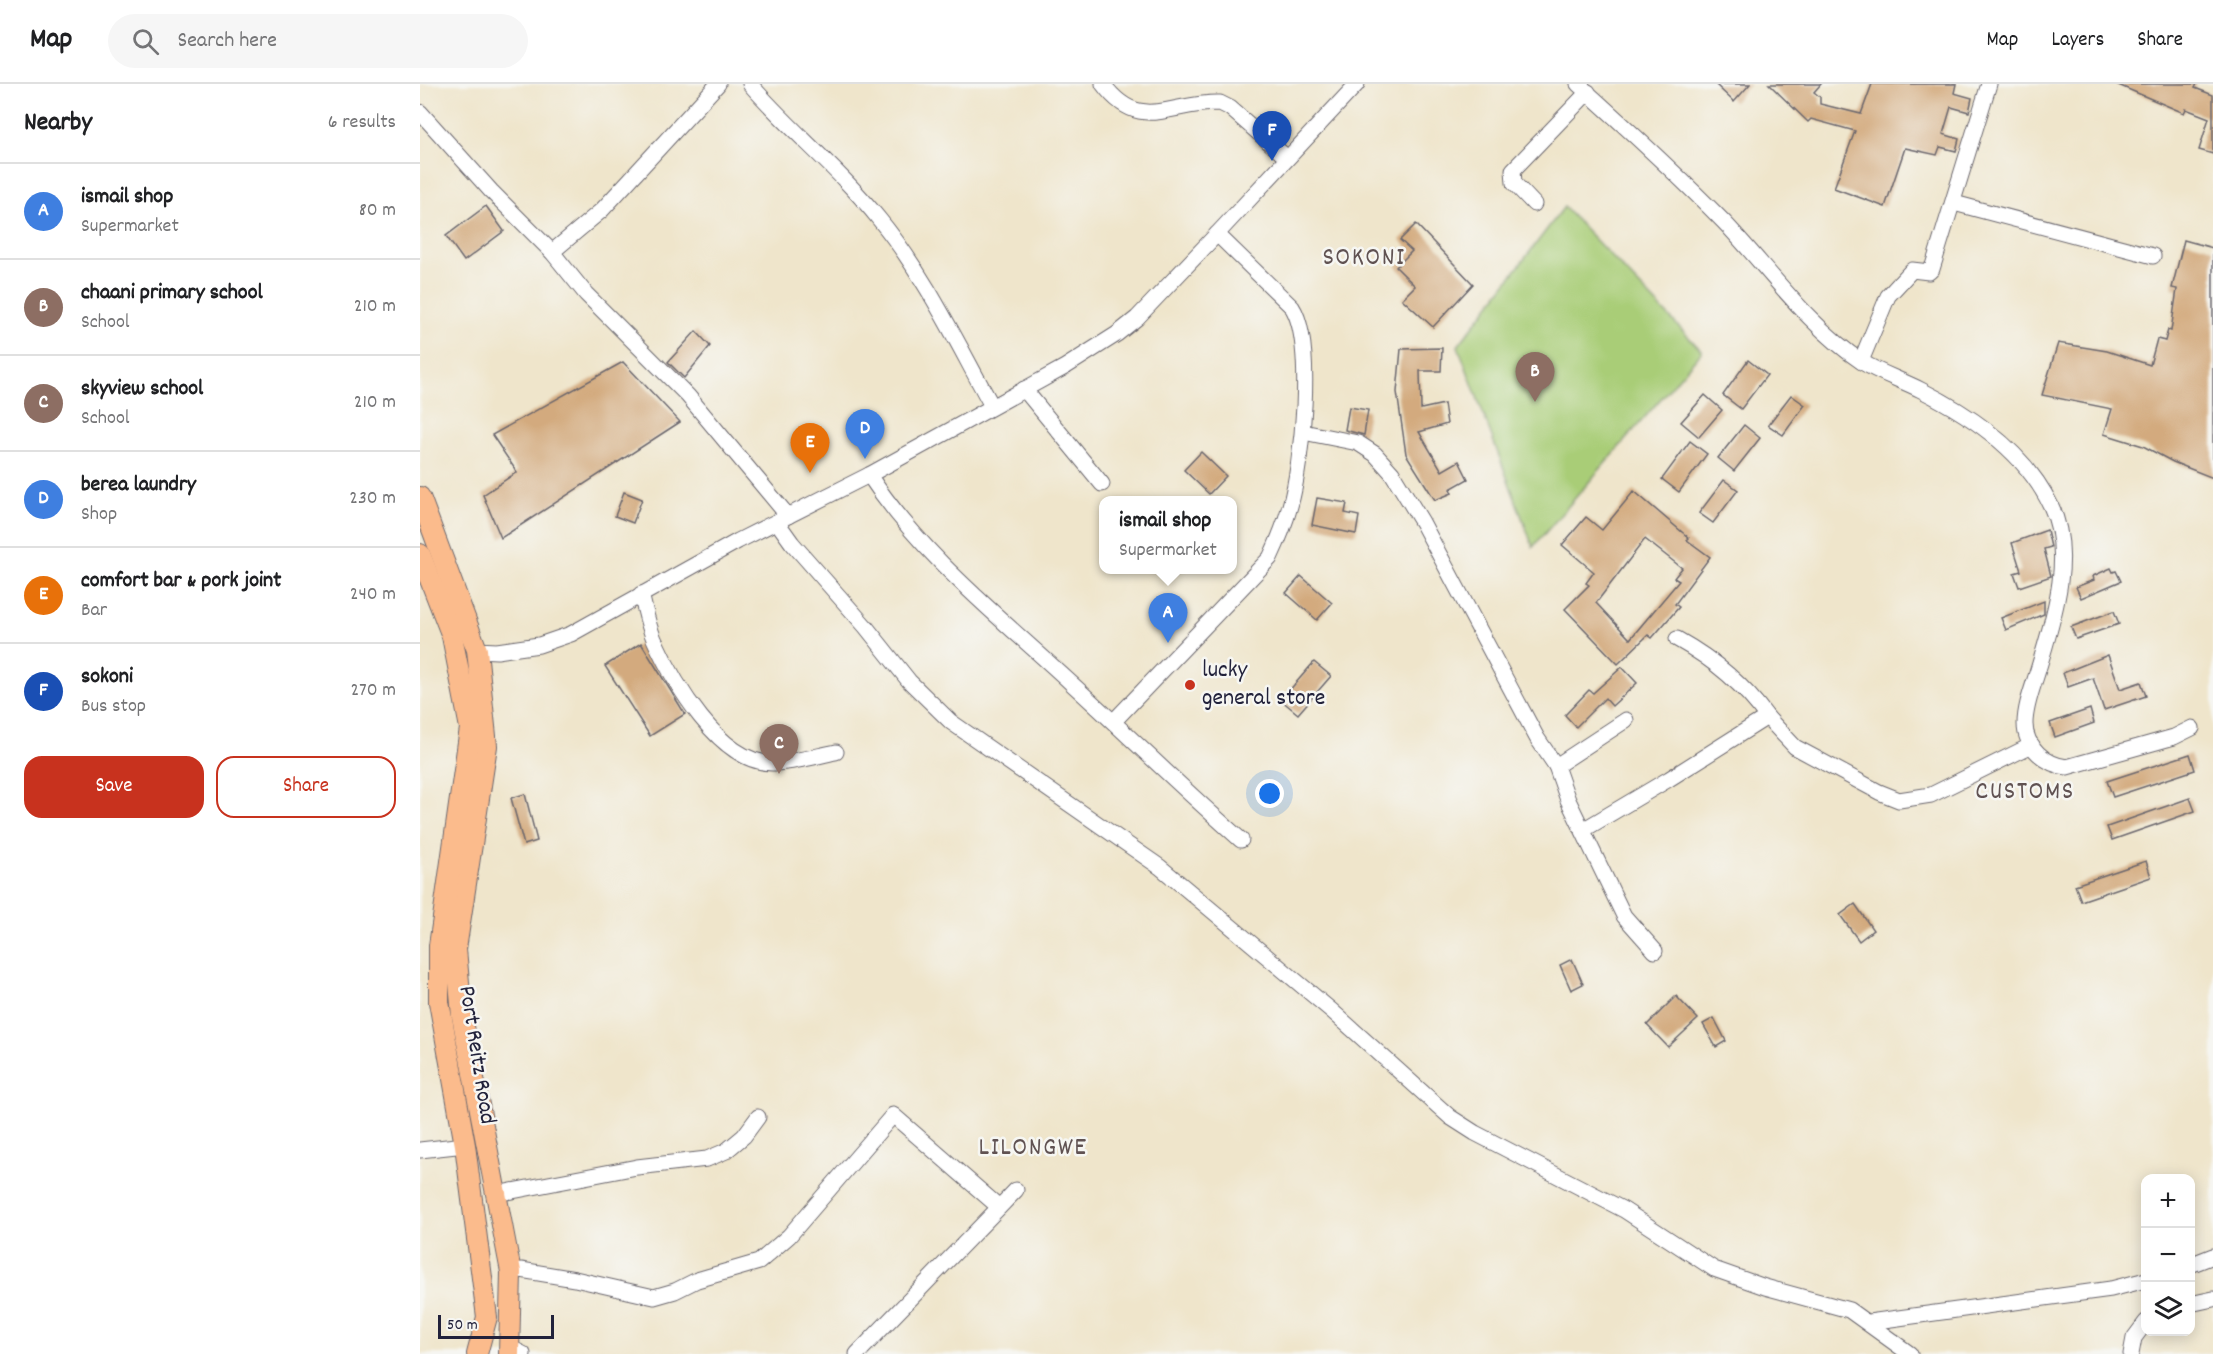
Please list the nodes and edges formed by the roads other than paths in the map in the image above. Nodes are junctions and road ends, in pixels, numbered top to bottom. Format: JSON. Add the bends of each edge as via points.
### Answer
{"nodes":[{"id":1,"x":718,"y":84,"type":"edge"},
{"id":2,"x":750,"y":84,"type":"edge"},
{"id":3,"x":1103,"y":84,"type":"edge"},
{"id":4,"x":1357,"y":84,"type":"edge"},
{"id":5,"x":1989,"y":84,"type":"edge"},
{"id":6,"x":1583,"y":88,"type":"edge"},
{"id":7,"x":420,"y":112,"type":"edge"},
{"id":8,"x":1286,"y":157,"type":"junction"},
{"id":9,"x":1954,"y":203,"type":"junction"},
{"id":10,"x":1534,"y":204,"type":"dead end"},
{"id":11,"x":1217,"y":234,"type":"junction"},
{"id":12,"x":552,"y":252,"type":"junction"},
{"id":13,"x":2153,"y":256,"type":"dead end"},
{"id":14,"x":1862,"y":362,"type":"junction"},
{"id":15,"x":1024,"y":389,"type":"junction"},
{"id":16,"x":992,"y":406,"type":"junction"},
{"id":17,"x":1303,"y":432,"type":"junction"},
{"id":18,"x":869,"y":475,"type":"junction"},
{"id":19,"x":1102,"y":484,"type":"dead end"},
{"id":20,"x":420,"y":497,"type":"edge"},
{"id":21,"x":782,"y":519,"type":"junction"},
{"id":22,"x":420,"y":554,"type":"edge"},
{"id":23,"x":641,"y":594,"type":"junction"},
{"id":24,"x":1677,"y":639,"type":"dead end"},
{"id":25,"x":477,"y":650,"type":"junction"},
{"id":26,"x":1767,"y":717,"type":"junction"},
{"id":27,"x":1626,"y":720,"type":"dead end"},
{"id":28,"x":1114,"y":721,"type":"junction"},
{"id":29,"x":2192,"y":728,"type":"dead end"},
{"id":30,"x":2032,"y":745,"type":"junction"},
{"id":31,"x":836,"y":752,"type":"dead end"},
{"id":32,"x":1556,"y":766,"type":"junction"},
{"id":33,"x":1582,"y":830,"type":"junction"},
{"id":34,"x":1240,"y":840,"type":"dead end"},
{"id":35,"x":1655,"y":951,"type":"dead end"},
{"id":36,"x":758,"y":1118,"type":"dead end"},
{"id":37,"x":465,"y":1146,"type":"junction"},
{"id":38,"x":420,"y":1150,"type":"edge"},
{"id":39,"x":1016,"y":1190,"type":"dead end"},
{"id":40,"x":496,"y":1194,"type":"junction"},
{"id":41,"x":999,"y":1207,"type":"junction"},
{"id":42,"x":2213,"y":1256,"type":"edge"},
{"id":43,"x":2195,"y":1262,"type":"edge"},
{"id":44,"x":511,"y":1272,"type":"junction"},
{"id":45,"x":2141,"y":1281,"type":"edge"},
{"id":46,"x":2213,"y":1299,"type":"edge"},
{"id":47,"x":2195,"y":1303,"type":"edge"},
{"id":48,"x":1869,"y":1322,"type":"junction"},
{"id":49,"x":2141,"y":1328,"type":"edge"},
{"id":50,"x":515,"y":1352,"type":"edge"},
{"id":51,"x":477,"y":1354,"type":"edge"},
{"id":52,"x":857,"y":1354,"type":"edge"},
{"id":53,"x":1910,"y":1354,"type":"edge"},
{"id":54,"x":2131,"y":1354,"type":"edge"}],
"edges":[{"from":1,"to":12,"type":"street","via":[[602,210]]},
{"from":2,"to":16,"type":"street","via":[[834,168],[903,250]]},
{"from":3,"to":8,"type":"street","via":[[1115,100],[1143,114],[1220,103]]},
{"from":4,"to":8,"type":"street"},
{"from":5,"to":9,"type":"street"},
{"from":6,"to":10,"type":"street","via":[[1513,170],[1514,183]]},
{"from":6,"to":14,"type":"street","via":[[1724,222],[1834,340]]},
{"from":7,"to":12,"type":"street"},
{"from":8,"to":11,"type":"street"},
{"from":9,"to":13,"type":"street"},
{"from":9,"to":14,"type":"street","via":[[1932,269],[1912,270],[1888,296]]},
{"from":11,"to":15,"type":"street","via":[[1128,327]]},
{"from":11,"to":17,"type":"street","via":[[1299,317]]},
{"from":12,"to":21,"type":"street","via":[[586,294],[688,396]]},
{"from":14,"to":30,"type":"street","via":[[1980,425],[2036,482],[2051,507],[2061,541],[2059,582],[2051,627],[2027,707],[2025,727]]},
{"from":15,"to":16,"type":"street"},
{"from":15,"to":19,"type":"street"},
{"from":16,"to":18,"type":"street"},
{"from":17,"to":28,"type":"street","via":[[1291,504],[1270,558]]},
{"from":17,"to":32,"type":"street","via":[[1358,443],[1392,473]]},
{"from":18,"to":21,"type":"street"},
{"from":18,"to":28,"type":"street","via":[[934,555]]},
{"from":20,"to":25,"type":"main road"},
{"from":21,"to":23,"type":"street"},
{"from":21,"to":48,"type":"street","via":[[909,681],[951,722],[1160,867],[1324,1004],[1450,1117],[1624,1210],[1714,1269],[1849,1310]]},
{"from":22,"to":37,"type":"main road","name":"Port Reitz Road","via":[[452,636],[470,728],[439,945],[439,990]]},
{"from":23,"to":25,"type":"street","via":[[571,634],[539,645]]},
{"from":23,"to":31,"type":"street","via":[[653,636],[666,663],[710,729],[727,746],[772,764]]},
{"from":24,"to":26,"type":"street","via":[[1715,664]]},
{"from":25,"to":40,"type":"main road","via":[[487,746],[456,949],[462,1016]]},
{"from":26,"to":30,"type":"street","via":[[1795,747],[1899,800],[1931,795]]},
{"from":26,"to":33,"type":"street"},
{"from":27,"to":32,"type":"street"},
{"from":28,"to":34,"type":"street"},
{"from":29,"to":30,"type":"street","via":[[2174,737],[2067,766],[2058,766],[2039,756]]},
{"from":32,"to":33,"type":"street"},
{"from":33,"to":35,"type":"street","via":[[1624,916]]},
{"from":36,"to":40,"type":"street","via":[[726,1151],[707,1159]]},
{"from":37,"to":38,"type":"street"},
{"from":37,"to":51,"type":"main road","name":"Port Reitz Road","via":[[487,1317]]},
{"from":39,"to":41,"type":"street"},
{"from":40,"to":44,"type":"main road"},
{"from":41,"to":44,"type":"street","via":[[893,1115],[789,1236],[759,1262],[654,1297],[584,1280],[521,1270]]},
{"from":41,"to":52,"type":"street"},
{"from":42,"to":43,"type":"street"},
{"from":44,"to":50,"type":"main road"},
{"from":45,"to":48,"type":"street"},
{"from":46,"to":47,"type":"street"},
{"from":48,"to":53,"type":"street"},
{"from":49,"to":54,"type":"street","via":[[2134,1338]]}]}
